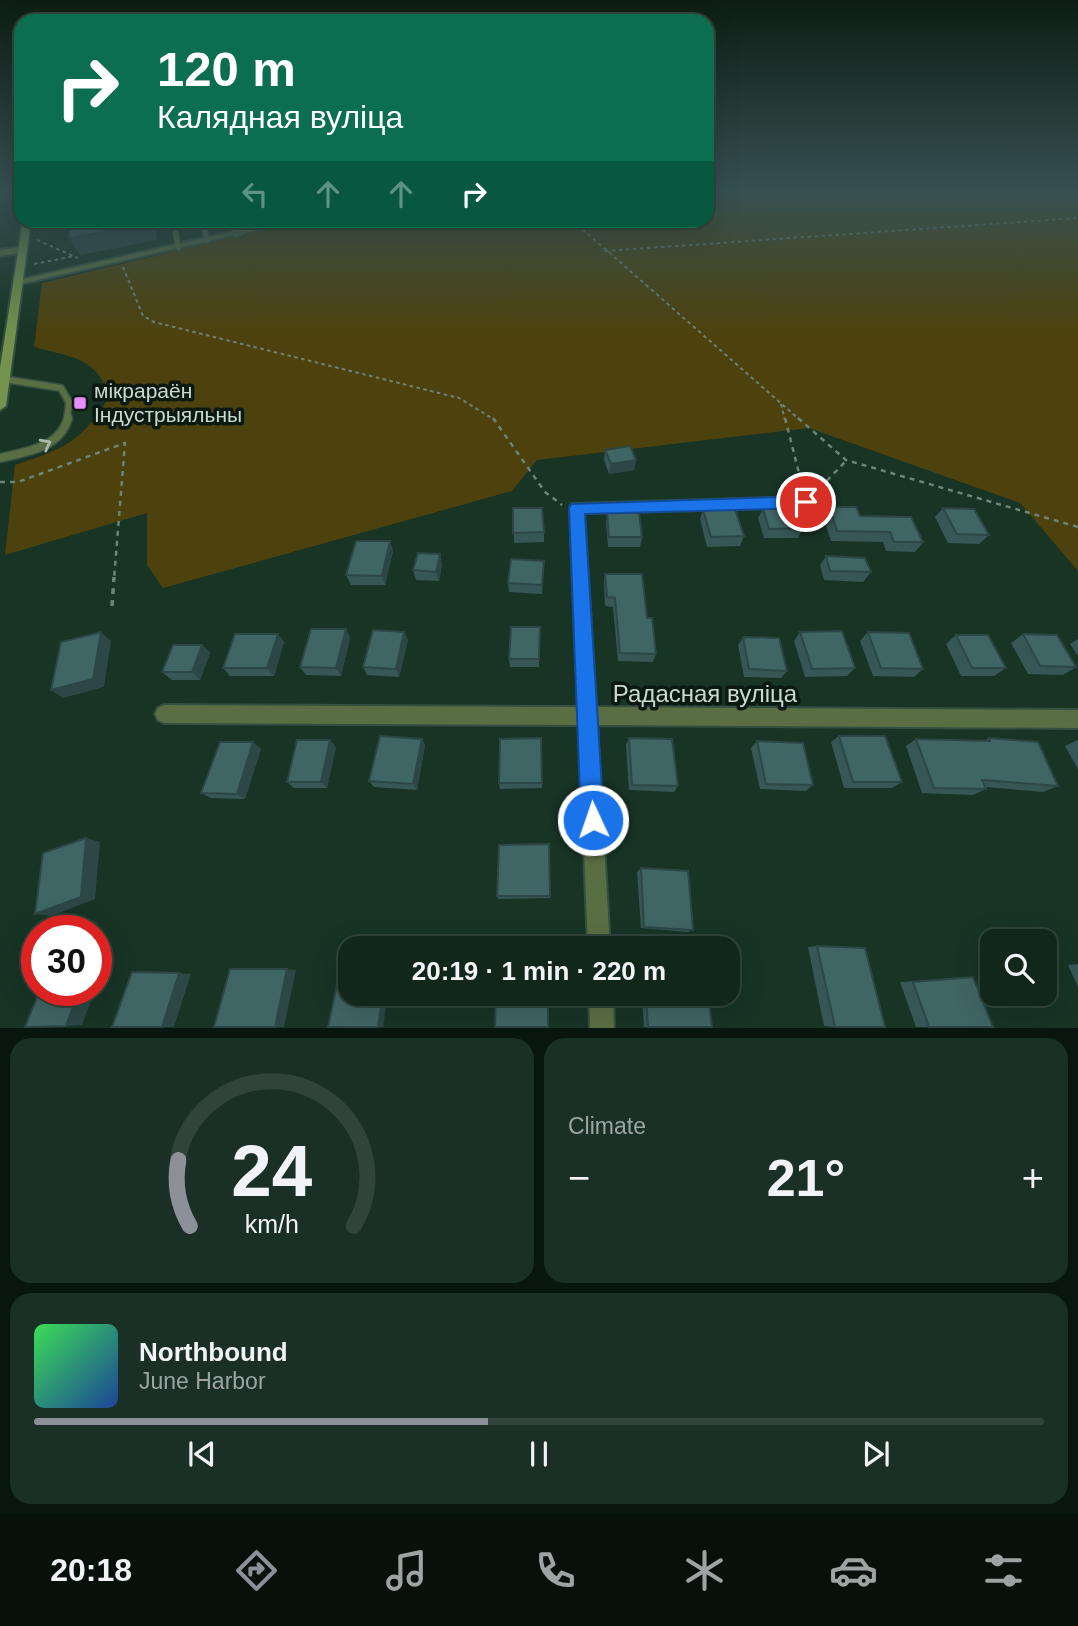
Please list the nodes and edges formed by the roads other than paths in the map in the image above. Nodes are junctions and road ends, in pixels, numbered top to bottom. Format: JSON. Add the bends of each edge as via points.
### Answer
{"nodes":[{"id":1,"x":24,"y":239,"type":"edge"},
{"id":2,"x":177,"y":239,"type":"edge"},
{"id":3,"x":216,"y":239,"type":"edge"},
{"id":4,"x":207,"y":241,"type":"joint"},
{"id":5,"x":178,"y":248,"type":"junction"},
{"id":6,"x":22,"y":250,"type":"junction"},
{"id":7,"x":0,"y":253,"type":"edge"},
{"id":8,"x":20,"y":281,"type":"junction"},
{"id":9,"x":2,"y":385,"type":"edge"},
{"id":10,"x":0,"y":406,"type":"edge"},
{"id":11,"x":0,"y":458,"type":"edge"},
{"id":12,"x":806,"y":502,"type":"road end"},
{"id":13,"x":164,"y":714,"type":"dead end"},
{"id":14,"x":588,"y":718,"type":"junction"},
{"id":15,"x":1078,"y":719,"type":"edge"},
{"id":16,"x":597,"y":936,"type":"edge"},
{"id":17,"x":601,"y":1006,"type":"edge"},
{"id":18,"x":602,"y":1027,"type":"edge"}],
"edges":[{"from":1,"to":6,"type":"street"},
{"from":2,"to":5,"type":"lane"},
{"from":3,"to":4,"type":"street"},
{"from":4,"to":5,"type":"street"},
{"from":5,"to":8,"type":"street"},
{"from":6,"to":7,"type":"street"},
{"from":6,"to":8,"type":"street"},
{"from":8,"to":9,"type":"street"},
{"from":9,"to":10,"type":"street"},
{"from":11,"to":9,"type":"lane","one_way":true,"via":[[50,444],[67,424],[70,406],[61,388]]},
{"from":12,"to":14,"type":"street","via":[[577,508]]},
{"from":13,"to":14,"type":"street","name":"Радасная вуліца"},
{"from":14,"to":15,"type":"street","name":"Радасная вуліца"},
{"from":14,"to":16,"type":"street"},
{"from":17,"to":18,"type":"street"}]}
